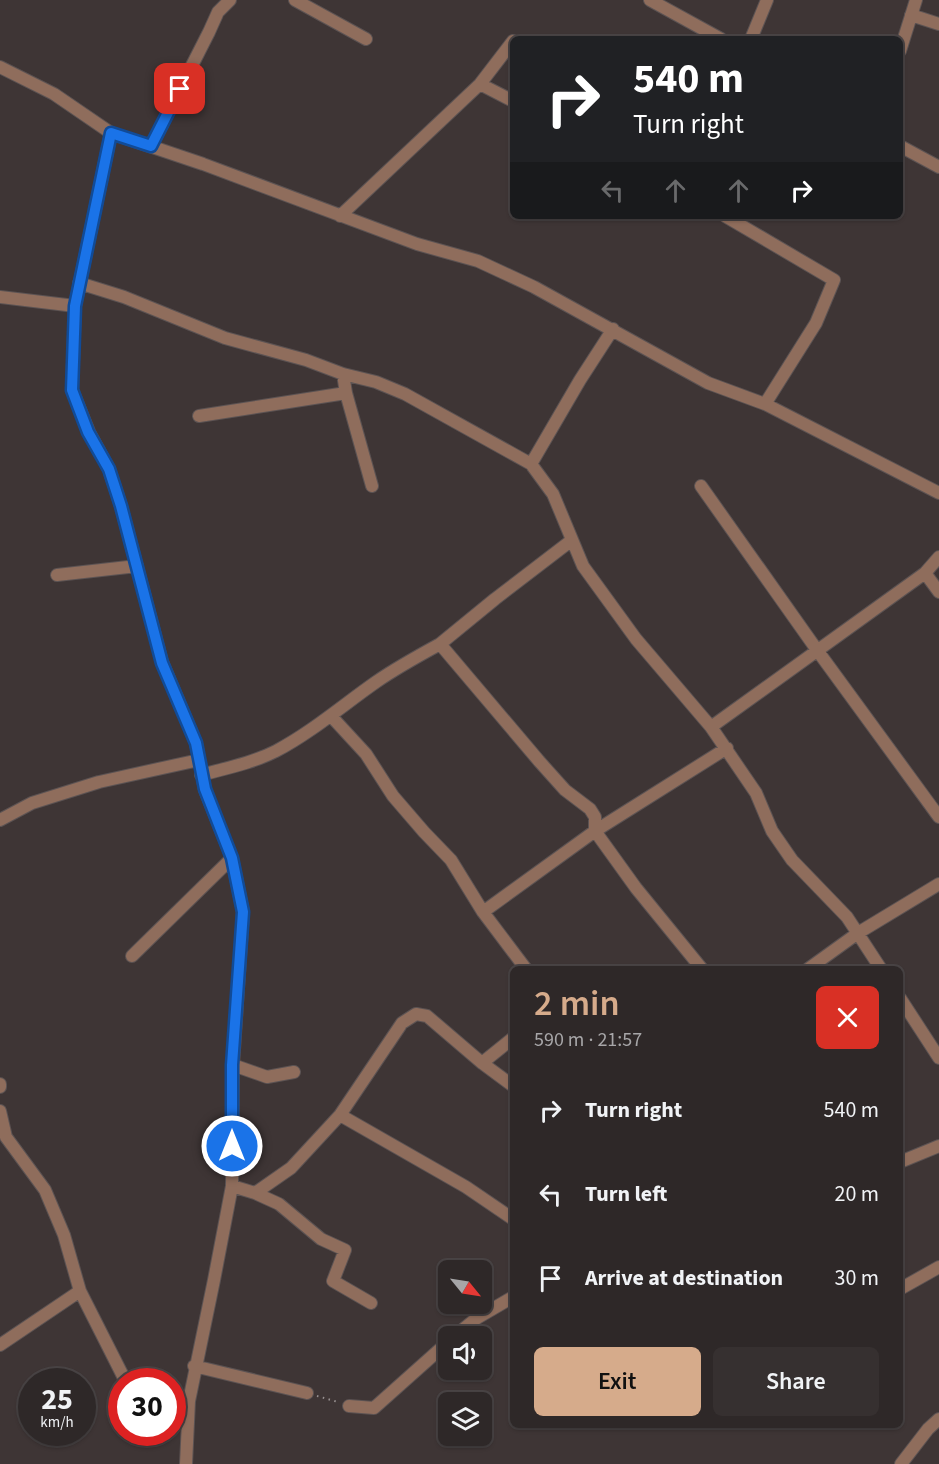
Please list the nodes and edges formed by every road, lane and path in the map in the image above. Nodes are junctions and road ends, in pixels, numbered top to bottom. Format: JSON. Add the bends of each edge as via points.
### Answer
{"nodes":[{"id":1,"x":230,"y":0,"type":"edge"},
{"id":2,"x":295,"y":0,"type":"edge"},
{"id":3,"x":650,"y":0,"type":"edge"},
{"id":4,"x":767,"y":0,"type":"edge"},
{"id":5,"x":915,"y":0,"type":"edge"},
{"id":6,"x":911,"y":15,"type":"junction"},
{"id":7,"x":939,"y":24,"type":"edge"},
{"id":8,"x":716,"y":36,"type":"edge"},
{"id":9,"x":752,"y":36,"type":"edge"},
{"id":10,"x":366,"y":39,"type":"dead end"},
{"id":11,"x":903,"y":41,"type":"edge"},
{"id":12,"x":510,"y":46,"type":"edge"},
{"id":13,"x":0,"y":67,"type":"edge"},
{"id":14,"x":480,"y":84,"type":"junction"},
{"id":15,"x":510,"y":99,"type":"edge"},
{"id":16,"x":111,"y":133,"type":"junction"},
{"id":17,"x":151,"y":146,"type":"junction"},
{"id":18,"x":903,"y":148,"type":"edge"},
{"id":19,"x":939,"y":167,"type":"edge"},
{"id":20,"x":340,"y":216,"type":"junction"},
{"id":21,"x":730,"y":219,"type":"edge"},
{"id":22,"x":79,"y":283,"type":"junction"},
{"id":23,"x":0,"y":297,"type":"edge"},
{"id":24,"x":75,"y":306,"type":"junction"},
{"id":25,"x":613,"y":329,"type":"junction"},
{"id":26,"x":343,"y":374,"type":"junction"},
{"id":27,"x":346,"y":393,"type":"junction"},
{"id":28,"x":765,"y":404,"type":"junction"},
{"id":29,"x":199,"y":416,"type":"dead end"},
{"id":30,"x":531,"y":464,"type":"junction"},
{"id":31,"x":372,"y":486,"type":"dead end"},
{"id":32,"x":701,"y":486,"type":"dead end"},
{"id":33,"x":939,"y":492,"type":"edge"},
{"id":34,"x":572,"y":540,"type":"junction"},
{"id":35,"x":939,"y":557,"type":"edge"},
{"id":36,"x":137,"y":566,"type":"junction"},
{"id":37,"x":925,"y":573,"type":"junction"},
{"id":38,"x":57,"y":575,"type":"dead end"},
{"id":39,"x":939,"y":592,"type":"edge"},
{"id":40,"x":440,"y":645,"type":"junction"},
{"id":41,"x":817,"y":650,"type":"junction"},
{"id":42,"x":331,"y":716,"type":"junction"},
{"id":43,"x":711,"y":727,"type":"junction"},
{"id":44,"x":727,"y":748,"type":"junction"},
{"id":45,"x":199,"y":760,"type":"junction"},
{"id":46,"x":201,"y":775,"type":"junction"},
{"id":47,"x":939,"y":818,"type":"edge"},
{"id":48,"x":0,"y":820,"type":"edge"},
{"id":49,"x":595,"y":831,"type":"junction"},
{"id":50,"x":232,"y":858,"type":"junction"},
{"id":51,"x":939,"y":884,"type":"edge"},
{"id":52,"x":483,"y":912,"type":"junction"},
{"id":53,"x":858,"y":933,"type":"junction"},
{"id":54,"x":132,"y":956,"type":"dead end"},
{"id":55,"x":524,"y":966,"type":"edge"},
{"id":56,"x":700,"y":966,"type":"edge"},
{"id":57,"x":812,"y":966,"type":"edge"},
{"id":58,"x":879,"y":966,"type":"edge"},
{"id":59,"x":903,"y":1003,"type":"edge"},
{"id":60,"x":510,"y":1040,"type":"edge"},
{"id":61,"x":939,"y":1058,"type":"edge"},
{"id":62,"x":482,"y":1063,"type":"junction"},
{"id":63,"x":232,"y":1065,"type":"junction"},
{"id":64,"x":294,"y":1072,"type":"dead end"},
{"id":65,"x":510,"y":1084,"type":"edge"},
{"id":66,"x":0,"y":1111,"type":"edge"},
{"id":67,"x":340,"y":1115,"type":"junction"},
{"id":68,"x":939,"y":1146,"type":"edge"},
{"id":69,"x":903,"y":1161,"type":"edge"},
{"id":70,"x":232,"y":1186,"type":"junction"},
{"id":71,"x":255,"y":1193,"type":"junction"},
{"id":72,"x":510,"y":1217,"type":"edge"},
{"id":73,"x":939,"y":1267,"type":"edge"},
{"id":74,"x":903,"y":1287,"type":"edge"},
{"id":75,"x":80,"y":1291,"type":"junction"},
{"id":76,"x":510,"y":1299,"type":"edge"},
{"id":77,"x":371,"y":1303,"type":"dead end"},
{"id":78,"x":467,"y":1326,"type":"edge"},
{"id":79,"x":0,"y":1346,"type":"edge"},
{"id":80,"x":438,"y":1351,"type":"edge"},
{"id":81,"x":194,"y":1366,"type":"junction"},
{"id":82,"x":119,"y":1368,"type":"edge"},
{"id":83,"x":307,"y":1393,"type":"joint"},
{"id":84,"x":189,"y":1401,"type":"joint"},
{"id":85,"x":349,"y":1406,"type":"joint"},
{"id":86,"x":939,"y":1419,"type":"edge"},
{"id":87,"x":186,"y":1464,"type":"edge"},
{"id":88,"x":901,"y":1464,"type":"edge"}],
"edges":[{"from":1,"to":17,"type":"street","via":[[218,12]]},
{"from":2,"to":10,"type":"street"},
{"from":3,"to":8,"type":"street"},
{"from":4,"to":9,"type":"street"},
{"from":5,"to":6,"type":"street"},
{"from":6,"to":7,"type":"street"},
{"from":6,"to":11,"type":"street"},
{"from":12,"to":14,"type":"street"},
{"from":13,"to":16,"type":"street","via":[[54,94]]},
{"from":14,"to":15,"type":"street"},
{"from":14,"to":20,"type":"street"},
{"from":16,"to":17,"type":"street"},
{"from":16,"to":22,"type":"street"},
{"from":17,"to":20,"type":"street"},
{"from":18,"to":19,"type":"street"},
{"from":20,"to":25,"type":"street","via":[[478,261]]},
{"from":21,"to":28,"type":"street","via":[[834,280],[816,322]]},
{"from":22,"to":24,"type":"street"},
{"from":22,"to":26,"type":"street","via":[[225,338]]},
{"from":23,"to":24,"type":"street"},
{"from":24,"to":36,"type":"street","via":[[72,390],[88,432],[109,469]]},
{"from":25,"to":28,"type":"street","via":[[708,383]]},
{"from":25,"to":30,"type":"street"},
{"from":26,"to":27,"type":"street"},
{"from":26,"to":30,"type":"street","via":[[405,394]]},
{"from":27,"to":29,"type":"street"},
{"from":27,"to":31,"type":"street"},
{"from":28,"to":33,"type":"street"},
{"from":30,"to":34,"type":"street","via":[[553,494]]},
{"from":32,"to":41,"type":"street"},
{"from":34,"to":40,"type":"street"},
{"from":34,"to":43,"type":"street","via":[[583,566],[636,639]]},
{"from":35,"to":37,"type":"street"},
{"from":36,"to":38,"type":"street"},
{"from":36,"to":45,"type":"street","via":[[162,663],[196,743]]},
{"from":37,"to":39,"type":"street"},
{"from":37,"to":41,"type":"street"},
{"from":40,"to":42,"type":"street","via":[[375,683]]},
{"from":40,"to":49,"type":"street","via":[[552,776],[590,809],[595,817]]},
{"from":41,"to":43,"type":"street"},
{"from":41,"to":47,"type":"street"},
{"from":42,"to":46,"type":"street","via":[[268,754]]},
{"from":42,"to":52,"type":"street","via":[[366,754],[393,796],[452,860]]},
{"from":43,"to":44,"type":"street"},
{"from":44,"to":49,"type":"street"},
{"from":44,"to":53,"type":"street","via":[[792,860]]},
{"from":45,"to":46,"type":"street"},
{"from":45,"to":48,"type":"street","via":[[99,782],[32,803]]},
{"from":46,"to":50,"type":"street"},
{"from":49,"to":52,"type":"street"},
{"from":49,"to":56,"type":"street"},
{"from":50,"to":54,"type":"street"},
{"from":50,"to":63,"type":"street","via":[[243,912]]},
{"from":51,"to":53,"type":"street"},
{"from":52,"to":55,"type":"street"},
{"from":53,"to":57,"type":"street"},
{"from":53,"to":58,"type":"street"},
{"from":59,"to":61,"type":"street"},
{"from":60,"to":62,"type":"street"},
{"from":62,"to":65,"type":"street"},
{"from":62,"to":67,"type":"street","via":[[427,1016],[416,1014],[402,1023]]},
{"from":63,"to":64,"type":"street","via":[[267,1077]]},
{"from":63,"to":70,"type":"street"},
{"from":66,"to":75,"type":"street","via":[[6,1137],[45,1190],[64,1235]]},
{"from":67,"to":71,"type":"street","via":[[291,1168]]},
{"from":67,"to":72,"type":"street","via":[[466,1187]]},
{"from":68,"to":69,"type":"street"},
{"from":70,"to":71,"type":"street"},
{"from":70,"to":81,"type":"street"},
{"from":71,"to":77,"type":"street","via":[[279,1204],[321,1239],[345,1250],[333,1281]]},
{"from":73,"to":74,"type":"street"},
{"from":75,"to":79,"type":"street"},
{"from":75,"to":82,"type":"street"},
{"from":76,"to":78,"type":"street"},
{"from":80,"to":85,"type":"street","via":[[374,1408]]},
{"from":81,"to":83,"type":"street"},
{"from":81,"to":84,"type":"street"},
{"from":83,"to":85,"type":"path"},
{"from":84,"to":87,"type":"street"},
{"from":86,"to":88,"type":"street"}]}
